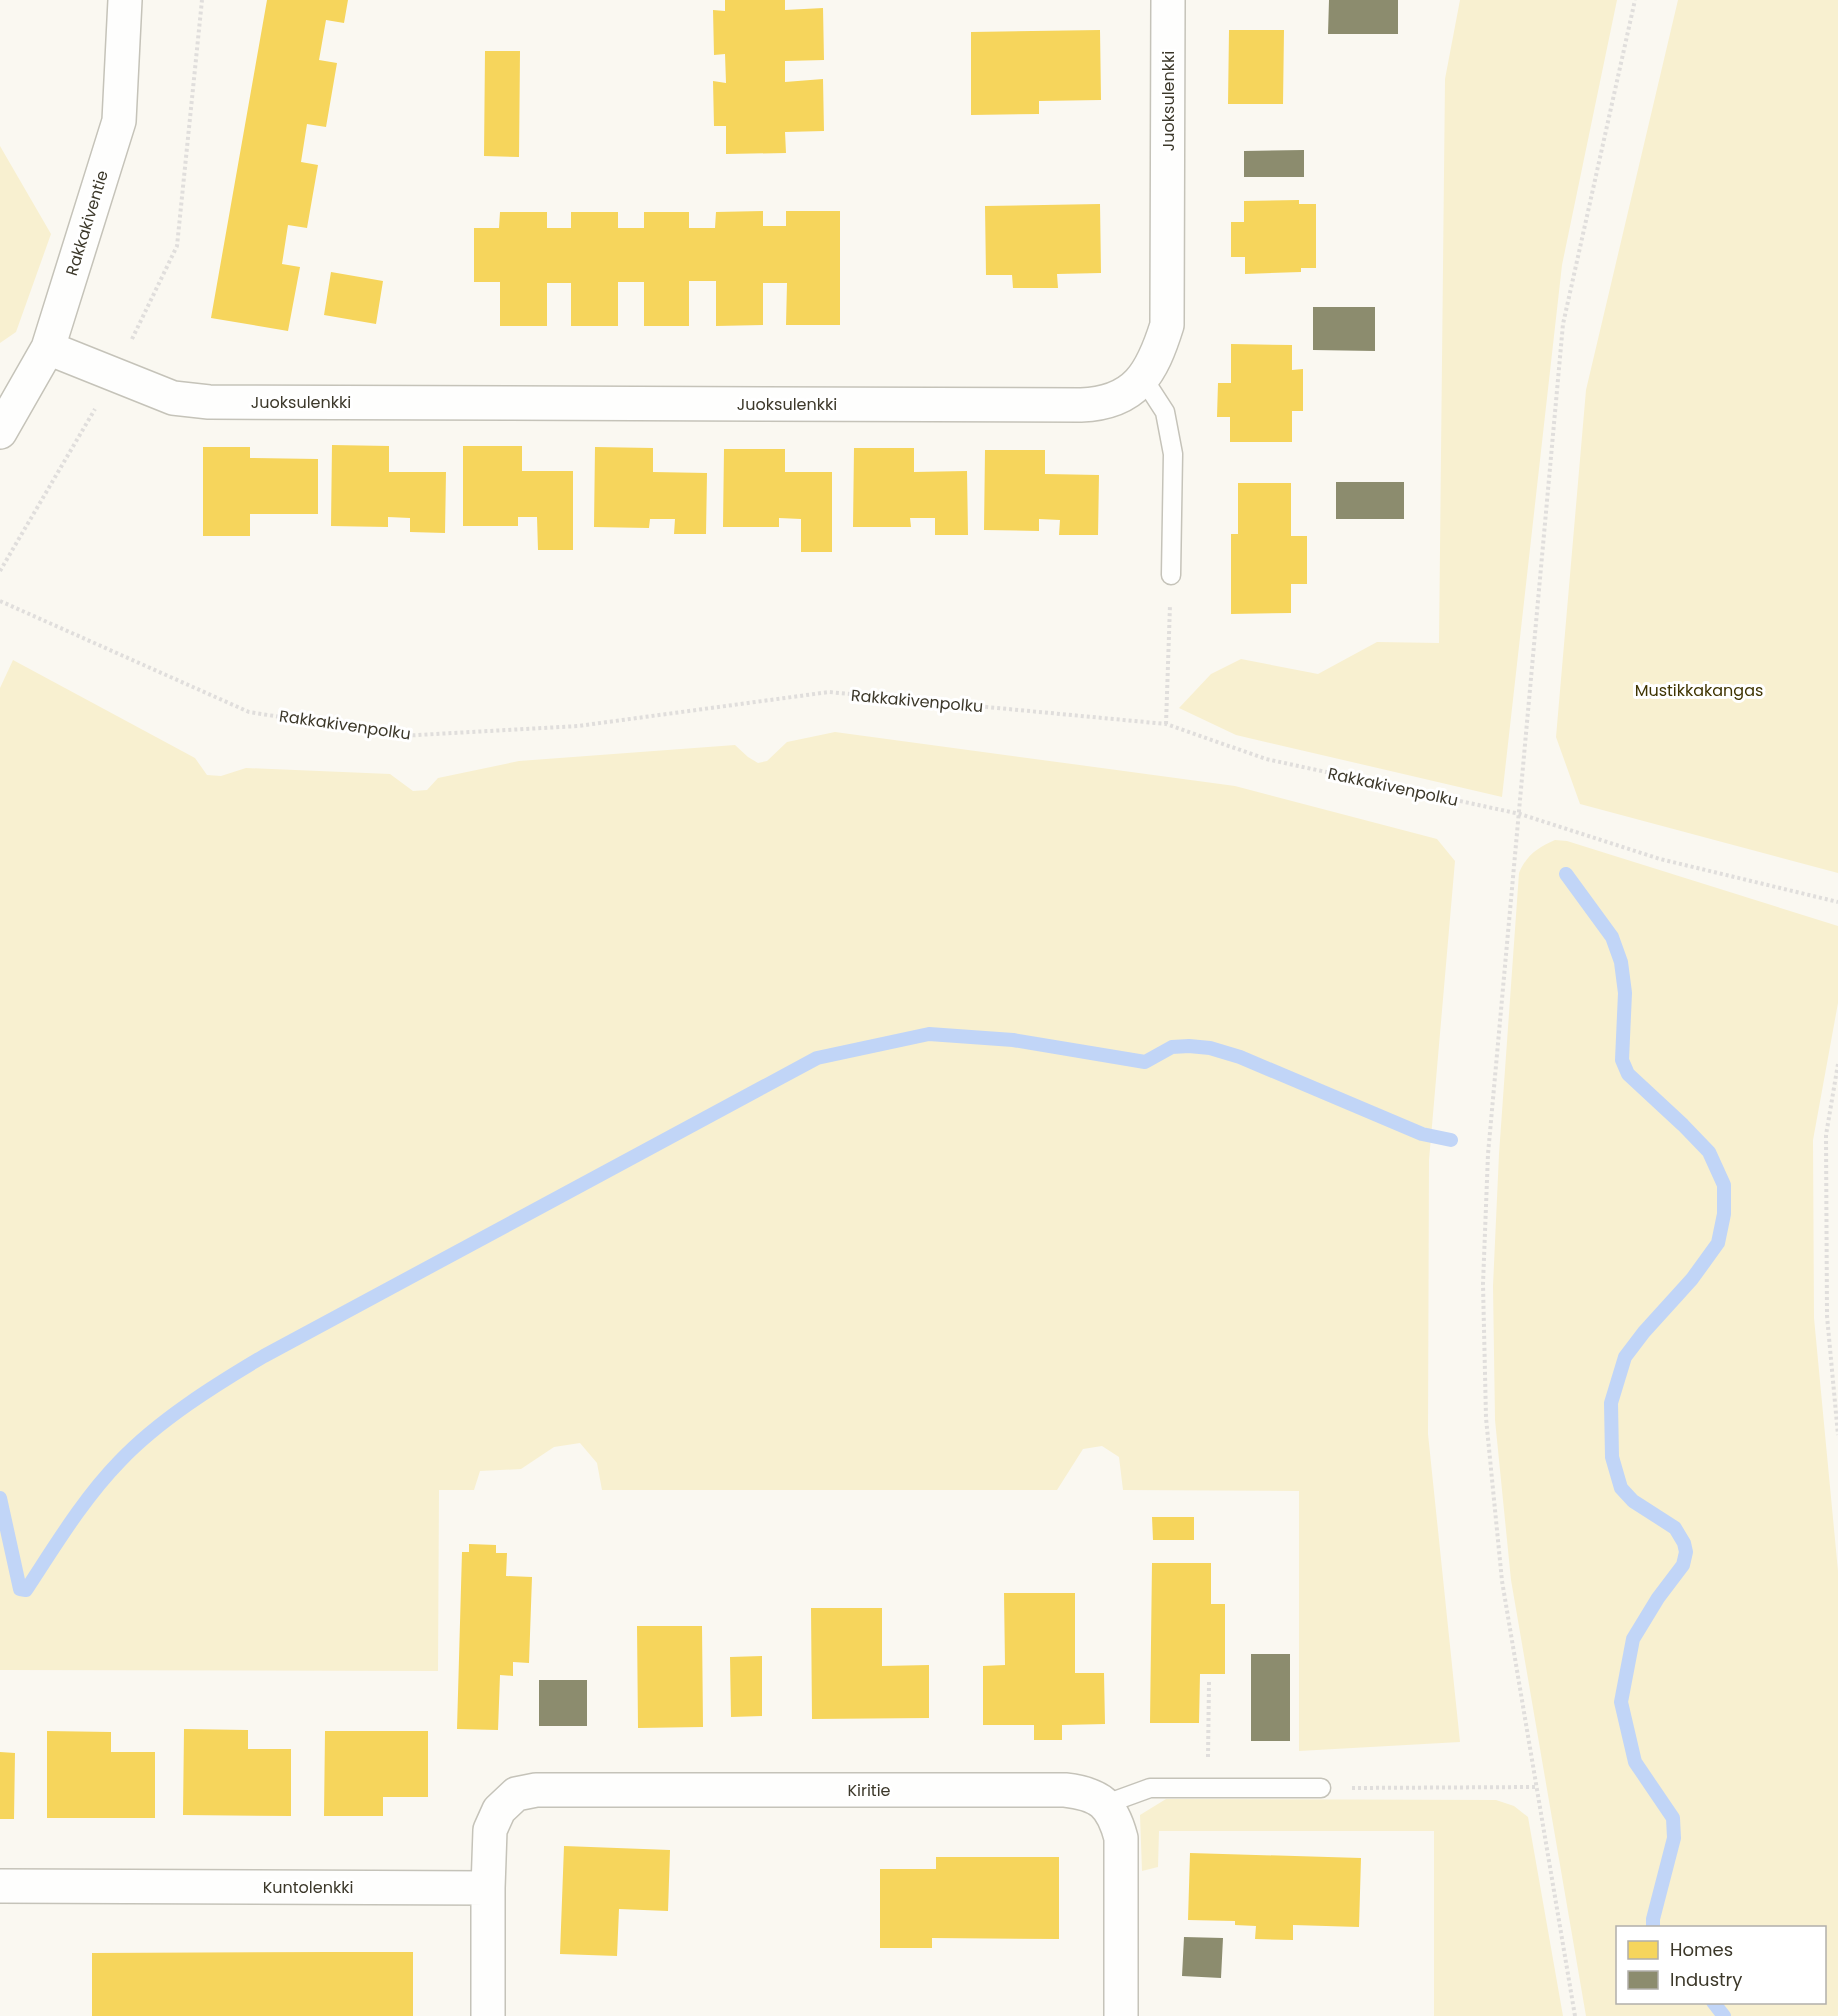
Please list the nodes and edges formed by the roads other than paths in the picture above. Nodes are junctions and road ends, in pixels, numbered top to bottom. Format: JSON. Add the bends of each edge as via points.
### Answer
{"nodes":[{"id":1,"x":125,"y":0,"type":"edge"},
{"id":2,"x":1168,"y":0,"type":"edge"},
{"id":3,"x":48,"y":348,"type":"junction"},
{"id":4,"x":1143,"y":378,"type":"junction"},
{"id":5,"x":0,"y":432,"type":"edge"},
{"id":6,"x":1171,"y":575,"type":"road end"},
{"id":7,"x":1321,"y":1788,"type":"road end"},
{"id":8,"x":1107,"y":1804,"type":"junction"},
{"id":9,"x":0,"y":1886,"type":"edge"},
{"id":10,"x":488,"y":1888,"type":"junction"},
{"id":11,"x":488,"y":2016,"type":"edge"},
{"id":12,"x":1121,"y":2016,"type":"edge"}],
"edges":[{"from":1,"to":3,"type":"street","name":"Rakkakiventie","via":[[119,121]]},
{"from":2,"to":4,"type":"street","name":"Juoksulenkki","via":[[1167,325],[1159,352]]},
{"from":3,"to":4,"type":"street","name":"Juoksulenkki","via":[[173,398],[209,402],[1093,404],[1131,392]]},
{"from":3,"to":5,"type":"street","name":"Rakkakiventie"},
{"from":4,"to":6,"type":"lane","via":[[1165,412],[1173,454]]},
{"from":7,"to":8,"type":"lane","via":[[1150,1788]]},
{"from":8,"to":10,"type":"street","name":"Kiritie","via":[[1088,1793],[1065,1790],[536,1790],[516,1794],[499,1810],[490,1830]]},
{"from":8,"to":12,"type":"street","via":[[1121,1838]]},
{"from":9,"to":10,"type":"street","name":"Kuntolenkki"},
{"from":10,"to":11,"type":"street"}]}
